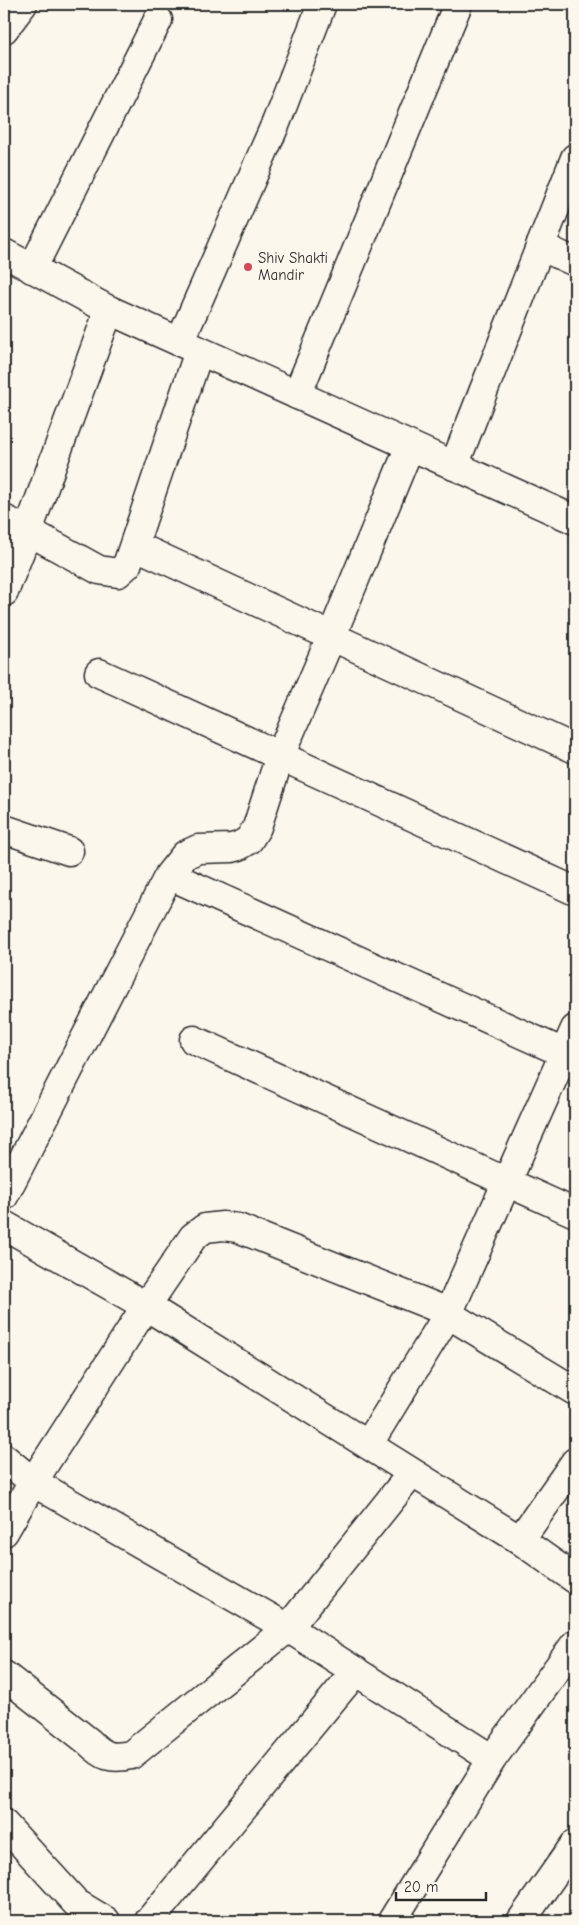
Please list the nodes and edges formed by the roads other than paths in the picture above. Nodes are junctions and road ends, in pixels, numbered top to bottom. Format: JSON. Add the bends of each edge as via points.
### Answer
{"nodes":[{"id":1,"x":23,"y":4,"type":"edge"},
{"id":2,"x":322,"y":4,"type":"edge"},
{"id":3,"x":458,"y":4,"type":"edge"},
{"id":4,"x":158,"y":20,"type":"dead end"},
{"id":5,"x":4,"y":29,"type":"edge"},
{"id":6,"x":575,"y":158,"type":"edge"},
{"id":7,"x":540,"y":246,"type":"junction"},
{"id":8,"x":4,"y":253,"type":"edge"},
{"id":9,"x":575,"y":262,"type":"edge"},
{"id":10,"x":32,"y":269,"type":"junction"},
{"id":11,"x":109,"y":310,"type":"junction"},
{"id":12,"x":189,"y":347,"type":"junction"},
{"id":13,"x":297,"y":395,"type":"junction"},
{"id":14,"x":410,"y":446,"type":"junction"},
{"id":15,"x":454,"y":466,"type":"junction"},
{"id":16,"x":4,"y":520,"type":"edge"},
{"id":17,"x":575,"y":520,"type":"edge"},
{"id":18,"x":28,"y":531,"type":"junction"},
{"id":19,"x":134,"y":545,"type":"junction"},
{"id":20,"x":4,"y":592,"type":"edge"},
{"id":21,"x":332,"y":636,"type":"junction"},
{"id":22,"x":98,"y":672,"type":"dead end"},
{"id":23,"x":575,"y":748,"type":"edge"},
{"id":24,"x":280,"y":756,"type":"junction"},
{"id":25,"x":4,"y":829,"type":"edge"},
{"id":26,"x":69,"y":852,"type":"dead end"},
{"id":27,"x":169,"y":875,"type":"junction"},
{"id":28,"x":575,"y":891,"type":"edge"},
{"id":29,"x":575,"y":1028,"type":"edge"},
{"id":30,"x":194,"y":1040,"type":"dead end"},
{"id":31,"x":569,"y":1055,"type":"edge"},
{"id":32,"x":507,"y":1182,"type":"junction"},
{"id":33,"x":4,"y":1196,"type":"edge"},
{"id":34,"x":575,"y":1213,"type":"edge"},
{"id":35,"x":4,"y":1225,"type":"edge"},
{"id":36,"x":146,"y":1306,"type":"junction"},
{"id":37,"x":448,"y":1314,"type":"junction"},
{"id":38,"x":575,"y":1391,"type":"edge"},
{"id":39,"x":368,"y":1444,"type":"junction"},
{"id":40,"x":4,"y":1458,"type":"edge"},
{"id":41,"x":575,"y":1462,"type":"edge"},
{"id":42,"x":412,"y":1473,"type":"junction"},
{"id":43,"x":33,"y":1482,"type":"junction"},
{"id":44,"x":4,"y":1532,"type":"edge"},
{"id":45,"x":520,"y":1540,"type":"junction"},
{"id":46,"x":575,"y":1579,"type":"edge"},
{"id":47,"x":288,"y":1628,"type":"junction"},
{"id":48,"x":575,"y":1644,"type":"edge"},
{"id":49,"x":356,"y":1671,"type":"junction"},
{"id":50,"x":4,"y":1675,"type":"edge"},
{"id":51,"x":492,"y":1759,"type":"junction"},
{"id":52,"x":4,"y":1824,"type":"edge"},
{"id":53,"x":575,"y":1844,"type":"edge"},
{"id":54,"x":69,"y":1912,"type":"edge"},
{"id":55,"x":106,"y":1921,"type":"edge"},
{"id":56,"x":148,"y":1921,"type":"edge"},
{"id":57,"x":392,"y":1921,"type":"edge"},
{"id":58,"x":521,"y":1921,"type":"edge"}],
"edges":[{"from":1,"to":5,"type":"street"},
{"from":2,"to":12,"type":"street"},
{"from":3,"to":13,"type":"street"},
{"from":4,"to":10,"type":"street"},
{"from":6,"to":7,"type":"street"},
{"from":7,"to":9,"type":"street"},
{"from":7,"to":15,"type":"street"},
{"from":8,"to":10,"type":"street"},
{"from":10,"to":11,"type":"street"},
{"from":11,"to":12,"type":"street"},
{"from":11,"to":18,"type":"street"},
{"from":12,"to":13,"type":"street"},
{"from":12,"to":19,"type":"street"},
{"from":13,"to":14,"type":"street"},
{"from":14,"to":15,"type":"street"},
{"from":14,"to":21,"type":"street"},
{"from":15,"to":17,"type":"street"},
{"from":16,"to":18,"type":"street"},
{"from":18,"to":19,"type":"street","via":[[109,573],[118,573],[127,565]]},
{"from":18,"to":20,"type":"street"},
{"from":19,"to":21,"type":"street"},
{"from":21,"to":23,"type":"street"},
{"from":21,"to":24,"type":"street"},
{"from":22,"to":24,"type":"street"},
{"from":24,"to":27,"type":"street","via":[[257,827],[249,840],[232,848],[198,849],[185,855]]},
{"from":24,"to":28,"type":"street"},
{"from":25,"to":26,"type":"street"},
{"from":27,"to":31,"type":"street"},
{"from":27,"to":33,"type":"street"},
{"from":29,"to":31,"type":"street"},
{"from":30,"to":32,"type":"street"},
{"from":31,"to":32,"type":"street"},
{"from":32,"to":34,"type":"street"},
{"from":32,"to":37,"type":"street"},
{"from":35,"to":36,"type":"street"},
{"from":36,"to":37,"type":"street","via":[[193,1237],[205,1228],[223,1226],[238,1228]]},
{"from":36,"to":39,"type":"street"},
{"from":36,"to":43,"type":"street"},
{"from":37,"to":38,"type":"street"},
{"from":37,"to":39,"type":"street"},
{"from":39,"to":42,"type":"street"},
{"from":40,"to":43,"type":"street"},
{"from":41,"to":45,"type":"street"},
{"from":42,"to":45,"type":"street"},
{"from":42,"to":47,"type":"street"},
{"from":43,"to":44,"type":"street"},
{"from":43,"to":47,"type":"street"},
{"from":45,"to":46,"type":"street"},
{"from":47,"to":49,"type":"street"},
{"from":47,"to":50,"type":"street","via":[[131,1755],[119,1758],[110,1758],[98,1751]]},
{"from":48,"to":51,"type":"street"},
{"from":49,"to":51,"type":"street"},
{"from":49,"to":56,"type":"street"},
{"from":51,"to":57,"type":"street"},
{"from":52,"to":54,"type":"street"},
{"from":53,"to":58,"type":"street"},
{"from":54,"to":55,"type":"street"}]}
